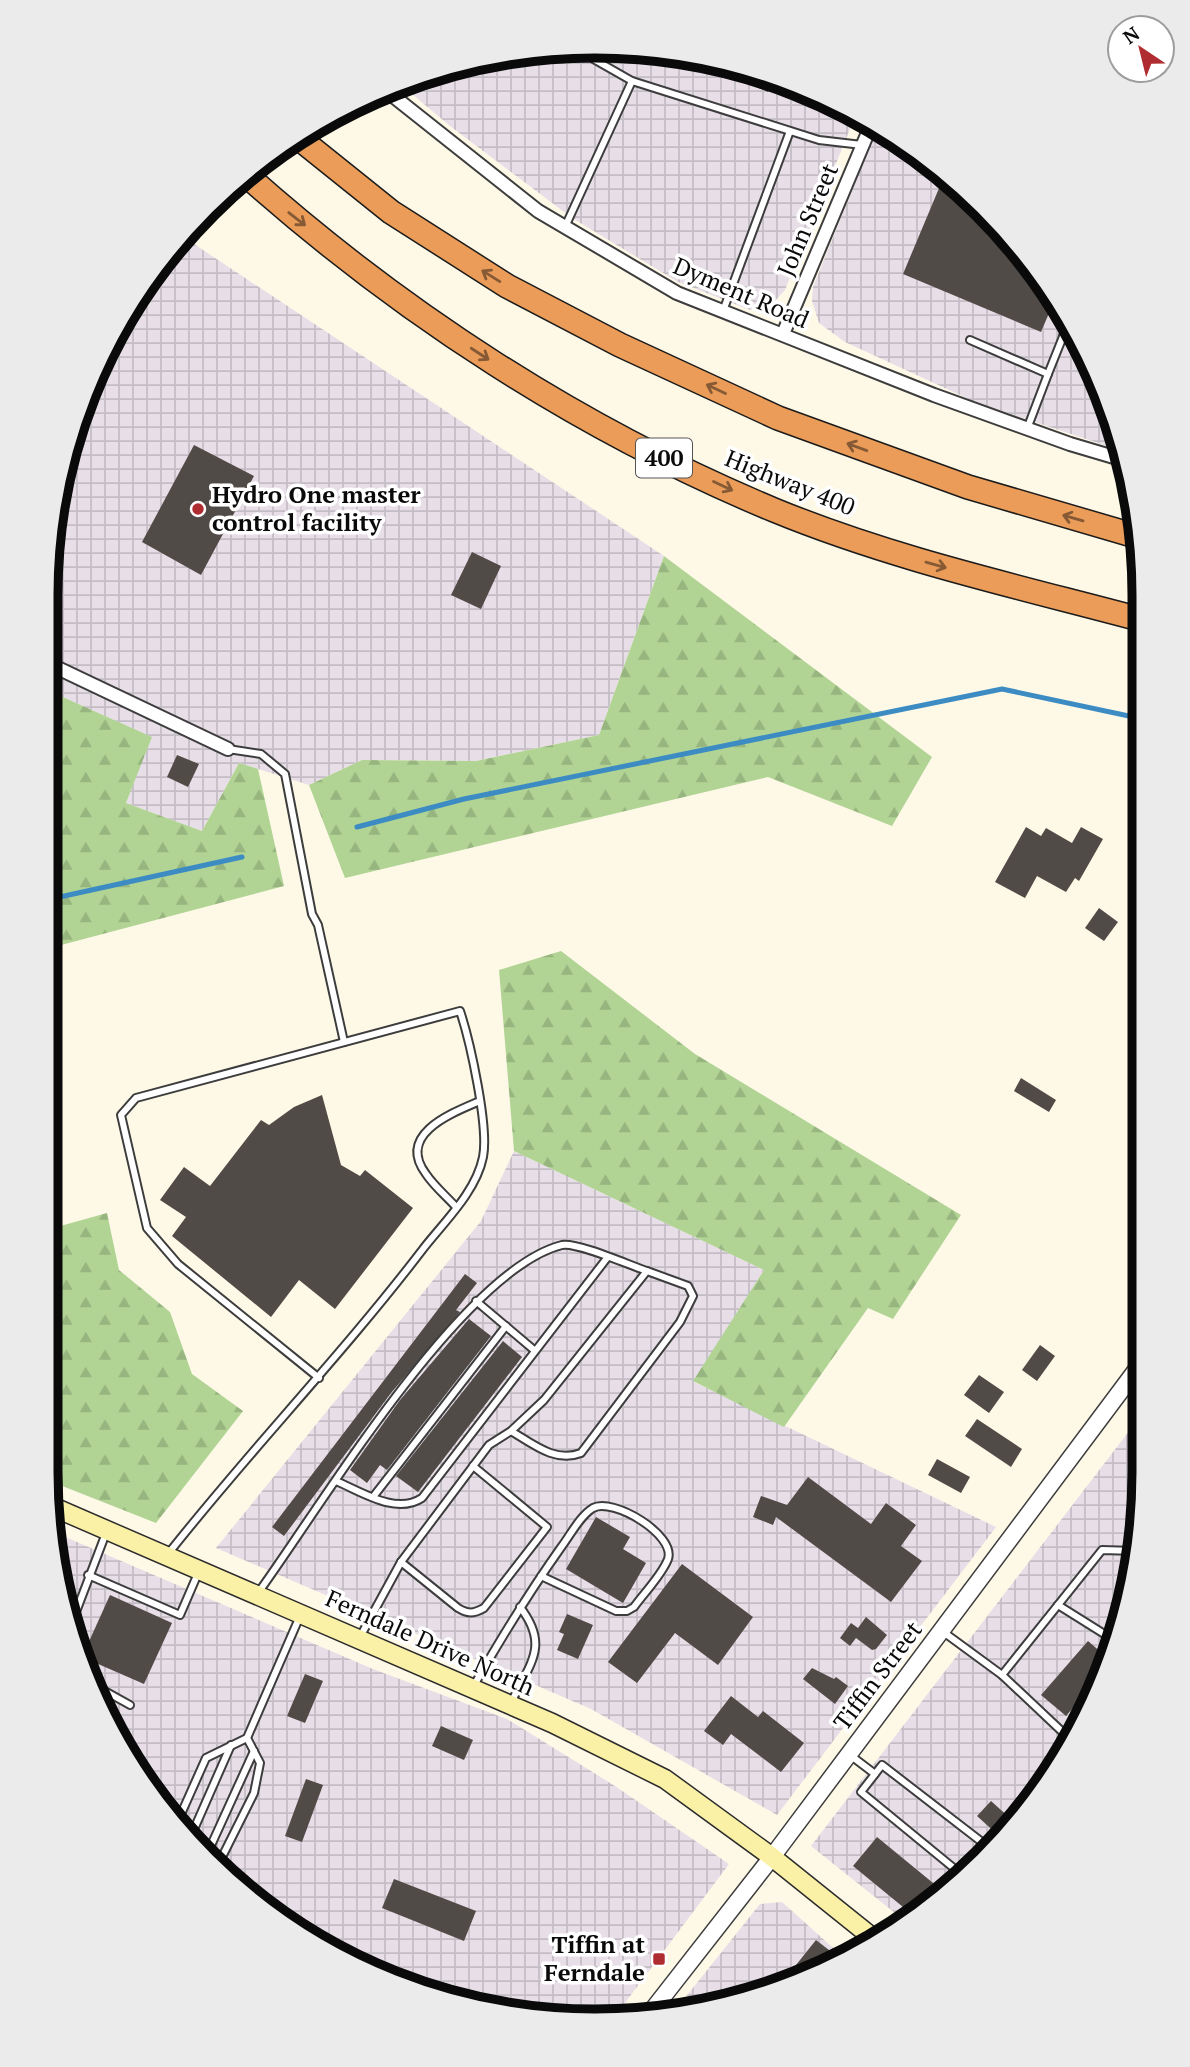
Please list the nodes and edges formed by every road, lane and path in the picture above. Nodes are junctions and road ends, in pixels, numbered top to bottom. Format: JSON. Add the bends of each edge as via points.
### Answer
{"nodes":[{"id":1,"x":592,"y":58,"type":"edge"},
{"id":2,"x":632,"y":81,"type":"junction"},
{"id":3,"x":394,"y":97,"type":"edge"},
{"id":4,"x":790,"y":131,"type":"junction"},
{"id":5,"x":868,"y":132,"type":"edge"},
{"id":6,"x":305,"y":143,"type":"edge"},
{"id":7,"x":862,"y":145,"type":"junction"},
{"id":8,"x":254,"y":180,"type":"edge"},
{"id":9,"x":565,"y":227,"type":"junction"},
{"id":10,"x":723,"y":311,"type":"junction"},
{"id":11,"x":783,"y":334,"type":"junction"},
{"id":12,"x":1063,"y":336,"type":"joint"},
{"id":13,"x":1066,"y":337,"type":"edge"},
{"id":14,"x":970,"y":340,"type":"dead end"},
{"id":15,"x":1048,"y":374,"type":"junction"},
{"id":16,"x":1027,"y":429,"type":"junction"},
{"id":17,"x":1114,"y":457,"type":"edge"},
{"id":18,"x":1129,"y":534,"type":"edge"},
{"id":19,"x":1132,"y":617,"type":"edge"},
{"id":20,"x":58,"y":668,"type":"edge"},
{"id":21,"x":228,"y":748,"type":"joint"},
{"id":22,"x":344,"y":1042,"type":"junction"},
{"id":23,"x":480,"y":1101,"type":"junction"},
{"id":24,"x":456,"y":1207,"type":"junction"},
{"id":25,"x":607,"y":1258,"type":"junction"},
{"id":26,"x":647,"y":1271,"type":"junction"},
{"id":27,"x":476,"y":1301,"type":"junction"},
{"id":28,"x":506,"y":1326,"type":"junction"},
{"id":29,"x":534,"y":1350,"type":"junction"},
{"id":30,"x":1132,"y":1376,"type":"edge"},
{"id":31,"x":319,"y":1378,"type":"junction"},
{"id":32,"x":511,"y":1431,"type":"junction"},
{"id":33,"x":473,"y":1466,"type":"junction"},
{"id":34,"x":336,"y":1481,"type":"junction"},
{"id":35,"x":373,"y":1497,"type":"junction"},
{"id":36,"x":59,"y":1510,"type":"edge"},
{"id":37,"x":107,"y":1531,"type":"junction"},
{"id":38,"x":1127,"y":1551,"type":"edge"},
{"id":39,"x":167,"y":1555,"type":"junction"},
{"id":40,"x":401,"y":1562,"type":"junction"},
{"id":41,"x":200,"y":1569,"type":"junction"},
{"id":42,"x":88,"y":1575,"type":"junction"},
{"id":43,"x":541,"y":1576,"type":"junction"},
{"id":44,"x":257,"y":1594,"type":"junction"},
{"id":45,"x":1058,"y":1605,"type":"junction"},
{"id":46,"x":520,"y":1606,"type":"junction"},
{"id":47,"x":76,"y":1611,"type":"edge"},
{"id":48,"x":301,"y":1614,"type":"junction"},
{"id":49,"x":941,"y":1630,"type":"junction"},
{"id":50,"x":1107,"y":1636,"type":"edge"},
{"id":51,"x":359,"y":1639,"type":"junction"},
{"id":52,"x":1002,"y":1675,"type":"junction"},
{"id":53,"x":472,"y":1688,"type":"junction"},
{"id":54,"x":104,"y":1691,"type":"edge"},
{"id":55,"x":130,"y":1704,"type":"dead end"},
{"id":56,"x":510,"y":1705,"type":"junction"},
{"id":57,"x":1064,"y":1734,"type":"edge"},
{"id":58,"x":247,"y":1738,"type":"junction"},
{"id":59,"x":232,"y":1745,"type":"junction"},
{"id":60,"x":254,"y":1751,"type":"junction"},
{"id":61,"x":848,"y":1754,"type":"junction"},
{"id":62,"x":875,"y":1774,"type":"junction"},
{"id":63,"x":181,"y":1814,"type":"edge"},
{"id":64,"x":194,"y":1829,"type":"edge"},
{"id":65,"x":983,"y":1843,"type":"edge"},
{"id":66,"x":210,"y":1847,"type":"edge"},
{"id":67,"x":772,"y":1857,"type":"junction"},
{"id":68,"x":222,"y":1858,"type":"edge"},
{"id":69,"x":956,"y":1870,"type":"edge"},
{"id":70,"x":868,"y":1934,"type":"edge"},
{"id":71,"x":656,"y":2006,"type":"edge"}],
"edges":[{"from":1,"to":2,"type":"lane"},
{"from":2,"to":4,"type":"lane"},
{"from":2,"to":9,"type":"lane"},
{"from":3,"to":9,"type":"street","name":"Dyment Road","via":[[538,211]]},
{"from":4,"to":7,"type":"lane"},
{"from":4,"to":10,"type":"lane"},
{"from":5,"to":7,"type":"street","name":"John Street"},
{"from":18,"to":6,"type":"highway","one_way":true,"via":[[968,487],[778,418],[620,345],[507,286],[391,212]]},
{"from":7,"to":11,"type":"street","name":"John Street"},
{"from":8,"to":19,"type":"highway","name":"Highway 400","number":"400","one_way":true,"via":[[408,306],[518,379],[645,449],[774,510],[933,564]]},
{"from":9,"to":10,"type":"street","name":"Dyment Road","via":[[677,293]]},
{"from":10,"to":11,"type":"street","name":"Dyment Road"},
{"from":11,"to":16,"type":"street","name":"Dyment Road"},
{"from":12,"to":13,"type":"lane"},
{"from":12,"to":15,"type":"lane"},
{"from":14,"to":15,"type":"lane"},
{"from":15,"to":16,"type":"lane"},
{"from":16,"to":17,"type":"street","name":"Dyment Road"},
{"from":20,"to":21,"type":"street"},
{"from":21,"to":22,"type":"lane","via":[[261,754],[285,774],[312,914]]},
{"from":22,"to":23,"type":"lane","via":[[460,1011]]},
{"from":22,"to":31,"type":"lane","via":[[136,1098],[121,1115],[147,1228],[178,1264]]},
{"from":23,"to":24,"type":"lane","via":[[483,1156],[473,1184]]},
{"from":23,"to":24,"type":"lane","via":[[436,1120],[420,1140],[418,1153],[424,1173]]},
{"from":24,"to":31,"type":"lane"},
{"from":25,"to":26,"type":"lane"},
{"from":25,"to":27,"type":"lane","via":[[579,1245],[563,1245],[509,1275]]},
{"from":25,"to":29,"type":"lane"},
{"from":26,"to":32,"type":"lane","via":[[544,1400]]},
{"from":26,"to":32,"type":"lane","via":[[688,1286],[693,1296],[680,1322],[581,1453],[567,1458],[548,1453]]},
{"from":27,"to":28,"type":"lane"},
{"from":27,"to":34,"type":"lane","via":[[420,1367]]},
{"from":28,"to":29,"type":"lane"},
{"from":28,"to":35,"type":"lane"},
{"from":29,"to":35,"type":"lane","via":[[422,1498],[397,1505]]},
{"from":30,"to":49,"type":"street","name":"Tiffin Street"},
{"from":31,"to":39,"type":"lane","via":[[225,1482]]},
{"from":32,"to":33,"type":"lane","via":[[489,1445]]},
{"from":33,"to":40,"type":"lane"},
{"from":33,"to":40,"type":"lane","via":[[547,1527],[484,1608],[474,1613],[458,1608]]},
{"from":34,"to":35,"type":"lane"},
{"from":34,"to":44,"type":"lane"},
{"from":36,"to":37,"type":"main road","name":"Ferndale Drive North"},
{"from":37,"to":39,"type":"main road","name":"Ferndale Drive North"},
{"from":37,"to":42,"type":"lane"},
{"from":38,"to":45,"type":"lane","via":[[1102,1550]]},
{"from":39,"to":41,"type":"main road","name":"Ferndale Drive North"},
{"from":40,"to":51,"type":"lane"},
{"from":41,"to":42,"type":"lane","via":[[180,1615]]},
{"from":41,"to":44,"type":"main road","name":"Ferndale Drive North"},
{"from":42,"to":47,"type":"lane"},
{"from":43,"to":43,"type":"lane","via":[[583,1518],[607,1504],[659,1535],[668,1548],[668,1559],[627,1611],[616,1611]]},
{"from":43,"to":46,"type":"lane"},
{"from":44,"to":48,"type":"main road","name":"Ferndale Drive North"},
{"from":45,"to":50,"type":"lane"},
{"from":45,"to":52,"type":"lane"},
{"from":46,"to":53,"type":"lane"},
{"from":46,"to":56,"type":"lane","via":[[532,1622],[537,1642]]},
{"from":48,"to":51,"type":"main road","name":"Ferndale Drive North"},
{"from":48,"to":58,"type":"lane"},
{"from":49,"to":52,"type":"lane"},
{"from":49,"to":61,"type":"street","name":"Tiffin Street"},
{"from":51,"to":53,"type":"main road","name":"Ferndale Drive North"},
{"from":52,"to":57,"type":"lane"},
{"from":53,"to":56,"type":"main road","name":"Ferndale Drive North"},
{"from":54,"to":55,"type":"lane"},
{"from":56,"to":67,"type":"main road","name":"Ferndale Drive North","via":[[665,1779]]},
{"from":58,"to":59,"type":"lane"},
{"from":58,"to":60,"type":"lane"},
{"from":59,"to":63,"type":"lane","via":[[206,1758]]},
{"from":59,"to":64,"type":"lane"},
{"from":60,"to":66,"type":"lane"},
{"from":60,"to":68,"type":"lane","via":[[260,1763],[254,1793]]},
{"from":61,"to":62,"type":"lane"},
{"from":61,"to":67,"type":"street","name":"Tiffin Street"},
{"from":62,"to":65,"type":"lane","via":[[882,1765]]},
{"from":62,"to":69,"type":"lane","via":[[861,1792]]},
{"from":67,"to":70,"type":"main road","name":"Ferndale Drive North"},
{"from":67,"to":71,"type":"street","name":"Tiffin Street"}]}
